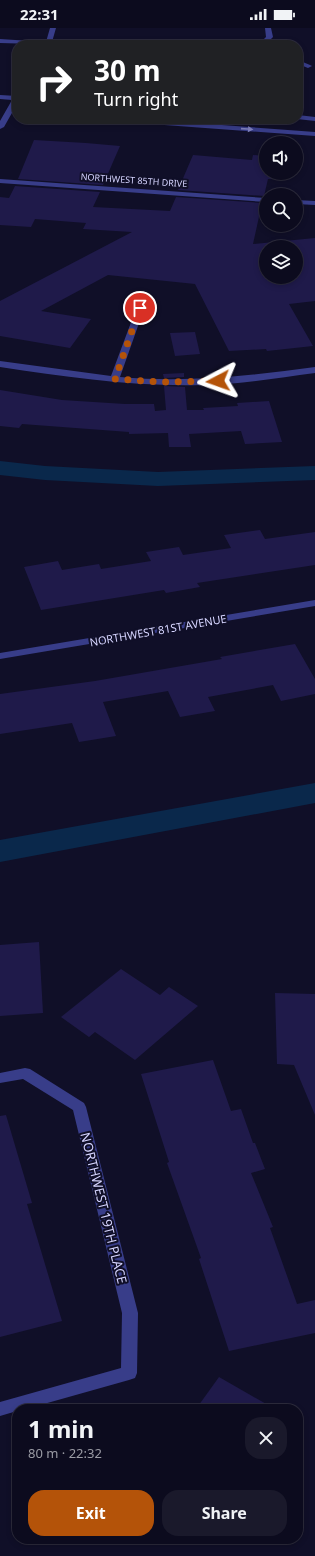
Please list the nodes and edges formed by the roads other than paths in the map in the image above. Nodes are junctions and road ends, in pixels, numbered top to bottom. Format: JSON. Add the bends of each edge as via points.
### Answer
{"nodes":[{"id":1,"x":53,"y":28,"type":"edge"},
{"id":2,"x":268,"y":28,"type":"edge"},
{"id":3,"x":49,"y":40,"type":"edge"},
{"id":4,"x":267,"y":40,"type":"edge"},
{"id":5,"x":0,"y":41,"type":"edge"},
{"id":6,"x":12,"y":42,"type":"edge"},
{"id":7,"x":303,"y":64,"type":"edge"},
{"id":8,"x":308,"y":66,"type":"dead end"},
{"id":9,"x":0,"y":97,"type":"edge"},
{"id":10,"x":12,"y":98,"type":"edge"},
{"id":11,"x":0,"y":111,"type":"edge"},
{"id":12,"x":12,"y":112,"type":"edge"},
{"id":13,"x":12,"y":113,"type":"edge"},
{"id":14,"x":303,"y":118,"type":"edge"},
{"id":15,"x":315,"y":119,"type":"edge"},
{"id":16,"x":178,"y":124,"type":"edge"},
{"id":17,"x":0,"y":126,"type":"edge"},
{"id":18,"x":315,"y":134,"type":"edge"},
{"id":19,"x":0,"y":181,"type":"edge"},
{"id":20,"x":259,"y":200,"type":"edge"},
{"id":21,"x":303,"y":202,"type":"edge"},
{"id":22,"x":315,"y":203,"type":"edge"},
{"id":23,"x":140,"y":308,"type":"dead end"},
{"id":24,"x":0,"y":364,"type":"edge"},
{"id":25,"x":315,"y":370,"type":"edge"},
{"id":26,"x":115,"y":379,"type":"junction"},
{"id":27,"x":315,"y":603,"type":"edge"},
{"id":28,"x":0,"y":656,"type":"edge"},
{"id":29,"x":0,"y":1078,"type":"edge"},
{"id":30,"x":18,"y":1404,"type":"edge"},
{"id":31,"x":12,"y":1406,"type":"edge"},
{"id":32,"x":0,"y":1409,"type":"edge"}],
"edges":[{"from":1,"to":3,"type":"street"},
{"from":2,"to":4,"type":"street","via":[[270,37]]},
{"from":5,"to":6,"type":"street"},
{"from":7,"to":8,"type":"street"},
{"from":9,"to":10,"type":"street"},
{"from":11,"to":12,"type":"street"},
{"from":13,"to":17,"type":"street"},
{"from":14,"to":15,"type":"street"},
{"from":16,"to":18,"type":"street","one_way":true},
{"from":19,"to":20,"type":"street","name":"NORTHWEST 85TH DRIVE"},
{"from":21,"to":22,"type":"street"},
{"from":23,"to":26,"type":"street"},
{"from":24,"to":26,"type":"street","via":[[60,374]]},
{"from":25,"to":26,"type":"street","via":[[204,382]]},
{"from":27,"to":28,"type":"street","name":"NORTHWEST 81ST AVENUE"},
{"from":29,"to":30,"type":"street","name":"NORTHWEST 19TH PLACE","via":[[25,1073],[79,1107],[130,1312],[129,1373]]},
{"from":31,"to":32,"type":"street","name":"NORTHWEST 19TH PLACE"}]}
